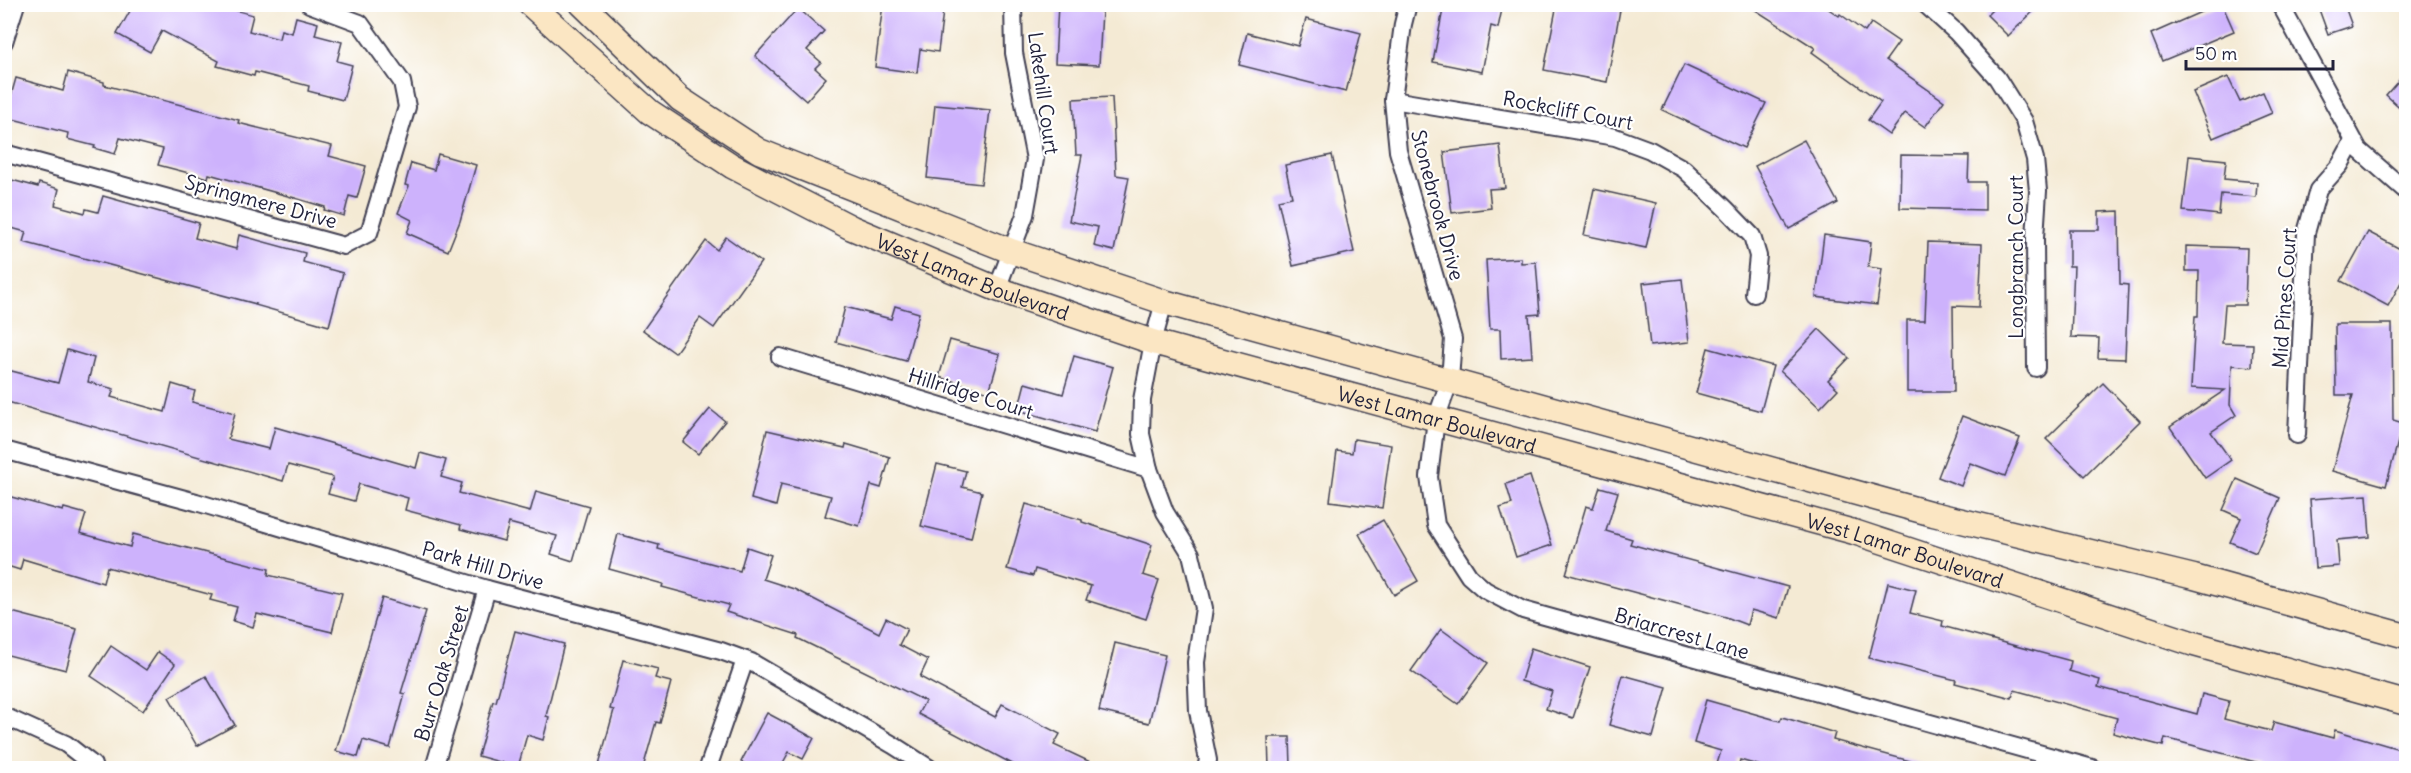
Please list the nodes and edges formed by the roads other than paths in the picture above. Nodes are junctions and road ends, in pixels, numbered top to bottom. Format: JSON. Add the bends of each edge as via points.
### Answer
{"nodes":[{"id":1,"x":16,"y":4,"type":"edge"},
{"id":2,"x":309,"y":4,"type":"edge"},
{"id":3,"x":530,"y":4,"type":"edge"},
{"id":4,"x":582,"y":4,"type":"edge"},
{"id":5,"x":1013,"y":4,"type":"edge"},
{"id":6,"x":1408,"y":4,"type":"edge"},
{"id":7,"x":1925,"y":4,"type":"edge"},
{"id":8,"x":2280,"y":4,"type":"edge"},
{"id":9,"x":4,"y":42,"type":"edge"},
{"id":10,"x":1393,"y":99,"type":"junction"},
{"id":11,"x":2353,"y":141,"type":"junction"},
{"id":12,"x":4,"y":153,"type":"edge"},
{"id":13,"x":2406,"y":191,"type":"edge"},
{"id":14,"x":1011,"y":251,"type":"junction"},
{"id":15,"x":997,"y":289,"type":"junction"},
{"id":16,"x":1754,"y":294,"type":"dead end"},
{"id":17,"x":1164,"y":302,"type":"junction"},
{"id":18,"x":1153,"y":342,"type":"junction"},
{"id":19,"x":780,"y":357,"type":"dead end"},
{"id":20,"x":2036,"y":368,"type":"dead end"},
{"id":21,"x":1450,"y":380,"type":"junction"},
{"id":22,"x":1436,"y":419,"type":"junction"},
{"id":23,"x":2297,"y":435,"type":"dead end"},
{"id":24,"x":4,"y":450,"type":"edge"},
{"id":25,"x":1149,"y":469,"type":"junction"},
{"id":26,"x":487,"y":589,"type":"junction"},
{"id":27,"x":2406,"y":636,"type":"edge"},
{"id":28,"x":745,"y":660,"type":"junction"},
{"id":29,"x":2406,"y":703,"type":"edge"},
{"id":30,"x":4,"y":716,"type":"edge"},
{"id":31,"x":93,"y":765,"type":"dead end"},
{"id":32,"x":434,"y":768,"type":"edge"},
{"id":33,"x":708,"y":768,"type":"edge"},
{"id":34,"x":929,"y":768,"type":"edge"},
{"id":35,"x":1206,"y":768,"type":"edge"},
{"id":36,"x":2092,"y":768,"type":"edge"}],
"edges":[{"from":1,"to":9,"type":"street"},
{"from":2,"to":12,"type":"street","name":"Springmere Drive","via":[[360,23],[402,82],[407,107],[369,233],[344,246]]},
{"from":3,"to":15,"type":"main road","name":"West Lamar Boulevard","via":[[650,112],[732,166],[852,228]]},
{"from":4,"to":14,"type":"main road","name":"West Lamar Boulevard","via":[[680,99],[759,151]]},
{"from":5,"to":14,"type":"street","name":"Lakehill Court","via":[[1014,53],[1035,159],[1025,215]]},
{"from":6,"to":10,"type":"street","name":"Stonebrook Drive"},
{"from":7,"to":20,"type":"street","name":"Longbranch Court","via":[[1997,78],[2024,121],[2035,159],[2038,191]]},
{"from":8,"to":11,"type":"street"},
{"from":10,"to":16,"type":"street","name":"Rockcliff Court","via":[[1615,137],[1650,150],[1684,169],[1752,236],[1758,256]]},
{"from":10,"to":21,"type":"street","name":"Stonebrook Drive","via":[[1398,151],[1453,339]]},
{"from":11,"to":13,"type":"street"},
{"from":11,"to":23,"type":"street","name":"Mid Pines Court","via":[[2340,165],[2318,190],[2306,233]]},
{"from":14,"to":15,"type":"street","name":"Lakehill Court"},
{"from":14,"to":17,"type":"main road","name":"West Lamar Boulevard"},
{"from":15,"to":18,"type":"main road","name":"West Lamar Boulevard"},
{"from":17,"to":18,"type":"street"},
{"from":17,"to":21,"type":"main road","name":"West Lamar Boulevard"},
{"from":18,"to":22,"type":"main road","name":"West Lamar Boulevard"},
{"from":18,"to":25,"type":"street","via":[[1142,400],[1141,434]]},
{"from":19,"to":25,"type":"street","name":"Hillridge Court"},
{"from":21,"to":22,"type":"street","name":"Briarcrest Lane"},
{"from":21,"to":27,"type":"main road","name":"West Lamar Boulevard","via":[[1933,514],[2194,577]]},
{"from":22,"to":29,"type":"main road","name":"West Lamar Boulevard","via":[[1854,532],[2194,644]]},
{"from":22,"to":36,"type":"street","name":"Briarcrest Lane","via":[[1429,477],[1436,525],[1469,576],[1485,590],[1522,610]]},
{"from":24,"to":26,"type":"street","name":"Park Hill Drive","via":[[196,502]]},
{"from":25,"to":35,"type":"street","via":[[1165,512],[1191,554],[1204,608],[1196,662]]},
{"from":26,"to":28,"type":"street","name":"Park Hill Drive"},
{"from":26,"to":32,"type":"street","name":"Burr Oak Street"},
{"from":28,"to":33,"type":"street"},
{"from":28,"to":34,"type":"street","name":"Park Hill Drive"},
{"from":30,"to":31,"type":"street","via":[[66,744]]}]}
